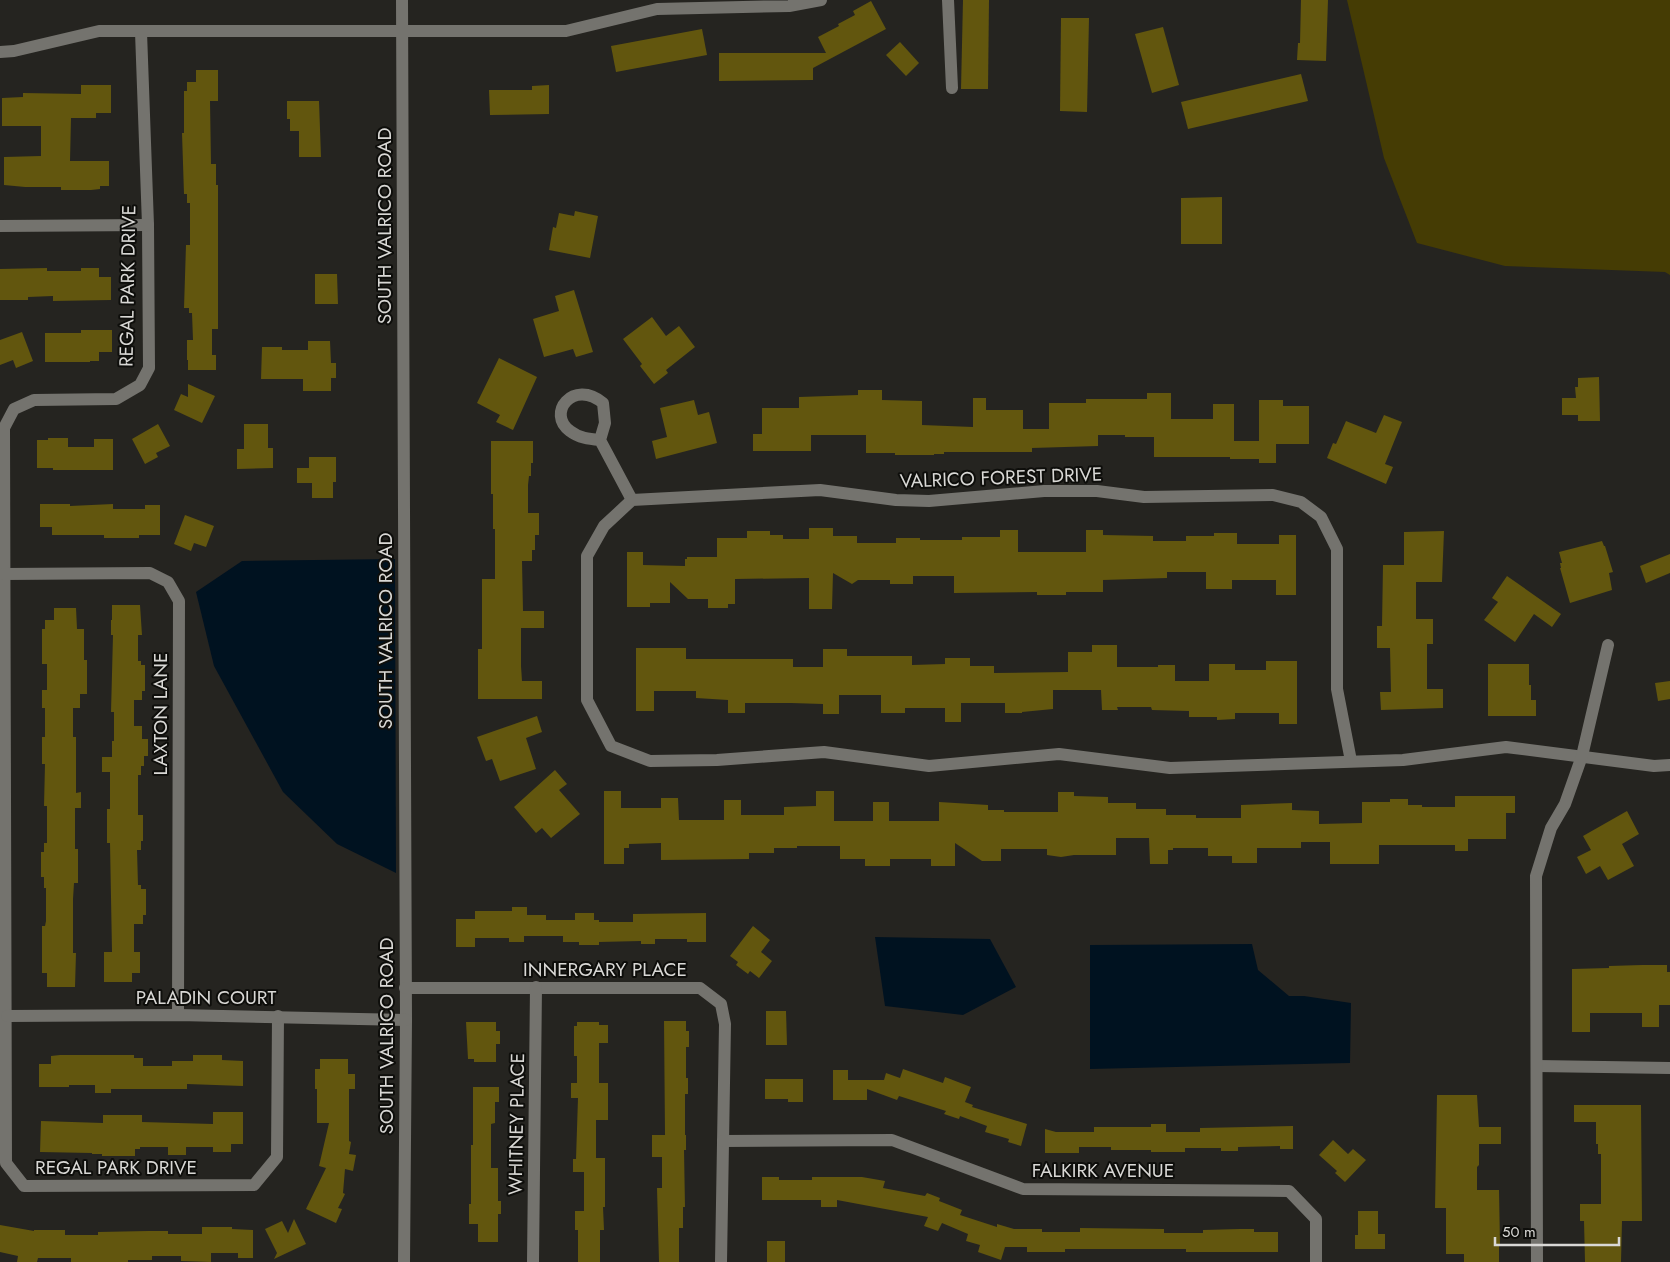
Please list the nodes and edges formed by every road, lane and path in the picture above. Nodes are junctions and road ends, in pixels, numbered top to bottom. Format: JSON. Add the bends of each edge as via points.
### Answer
{"nodes":[{"id":1,"x":402,"y":0,"type":"edge"},
{"id":2,"x":821,"y":0,"type":"edge"},
{"id":3,"x":948,"y":0,"type":"edge"},
{"id":4,"x":402,"y":31,"type":"junction"},
{"id":5,"x":142,"y":32,"type":"junction"},
{"id":6,"x":0,"y":52,"type":"edge"},
{"id":7,"x":952,"y":88,"type":"dead end"},
{"id":8,"x":148,"y":224,"type":"junction"},
{"id":9,"x":0,"y":226,"type":"edge"},
{"id":10,"x":600,"y":440,"type":"dead end"},
{"id":11,"x":632,"y":500,"type":"junction"},
{"id":12,"x":4,"y":574,"type":"junction"},
{"id":13,"x":1608,"y":644,"type":"dead end"},
{"id":14,"x":1582,"y":756,"type":"junction"},
{"id":15,"x":1351,"y":761,"type":"junction"},
{"id":16,"x":1670,"y":765,"type":"edge"},
{"id":17,"x":536,"y":987,"type":"junction"},
{"id":18,"x":405,"y":988,"type":"junction"},
{"id":19,"x":178,"y":1015,"type":"junction"},
{"id":20,"x":7,"y":1016,"type":"junction"},
{"id":21,"x":278,"y":1016,"type":"junction"},
{"id":22,"x":406,"y":1020,"type":"junction"},
{"id":23,"x":1537,"y":1066,"type":"junction"},
{"id":24,"x":1670,"y":1068,"type":"edge"},
{"id":25,"x":723,"y":1140,"type":"junction"},
{"id":26,"x":404,"y":1262,"type":"edge"},
{"id":27,"x":533,"y":1262,"type":"edge"},
{"id":28,"x":721,"y":1262,"type":"edge"},
{"id":29,"x":1316,"y":1262,"type":"edge"},
{"id":30,"x":1537,"y":1262,"type":"edge"}],
"edges":[{"from":1,"to":4,"type":"street","name":"SOUTH VALRICO ROAD"},
{"from":2,"to":4,"type":"street","via":[[789,6],[657,9],[566,31]]},
{"from":3,"to":7,"type":"street"},
{"from":4,"to":5,"type":"street"},
{"from":4,"to":18,"type":"street","name":"SOUTH VALRICO ROAD"},
{"from":5,"to":6,"type":"street","via":[[99,31],[14,52]]},
{"from":5,"to":8,"type":"street","name":"REGAL PARK DRIVE"},
{"from":8,"to":9,"type":"street"},
{"from":8,"to":12,"type":"street","name":"REGAL PARK DRIVE","via":[[148,368],[140,386],[116,399],[34,400],[14,409],[4,428]]},
{"from":10,"to":11,"type":"street"},
{"from":11,"to":15,"type":"street","name":"VALRICO FOREST DRIVE","via":[[820,490],[929,502],[1044,491],[1097,491],[1144,496],[1273,495],[1301,502],[1321,517],[1337,550],[1337,689]]},
{"from":11,"to":15,"type":"street","via":[[604,526],[587,556],[587,700],[611,746],[650,761],[824,752],[929,766],[1060,754],[1170,768]]},
{"from":12,"to":19,"type":"street","name":"LAXTON LANE","via":[[150,573],[168,582],[179,601]]},
{"from":12,"to":20,"type":"street","name":"REGAL PARK DRIVE"},
{"from":13,"to":14,"type":"street"},
{"from":14,"to":15,"type":"street","via":[[1506,747],[1403,760]]},
{"from":14,"to":16,"type":"street","via":[[1654,766]]},
{"from":14,"to":23,"type":"street","via":[[1565,804],[1551,828],[1536,876]]},
{"from":17,"to":18,"type":"street","name":"INNERGARY PLACE"},
{"from":17,"to":25,"type":"street","name":"INNERGARY PLACE","via":[[700,988],[721,1004],[725,1024]]},
{"from":17,"to":27,"type":"street","name":"WHITNEY PLACE"},
{"from":18,"to":22,"type":"street","name":"SOUTH VALRICO ROAD"},
{"from":19,"to":20,"type":"street","name":"PALADIN COURT"},
{"from":19,"to":21,"type":"street","name":"PALADIN COURT"},
{"from":20,"to":21,"type":"street","name":"REGAL PARK DRIVE","via":[[6,1163],[24,1186],[254,1185],[277,1157]]},
{"from":21,"to":22,"type":"street","name":"PALADIN COURT"},
{"from":22,"to":26,"type":"street","name":"SOUTH VALRICO ROAD"},
{"from":23,"to":24,"type":"street"},
{"from":23,"to":30,"type":"street"},
{"from":25,"to":28,"type":"street","name":"INNERGARY PLACE"},
{"from":25,"to":29,"type":"street","name":"FALKIRK AVENUE","via":[[892,1140],[1022,1189],[1289,1191],[1316,1219]]}]}
